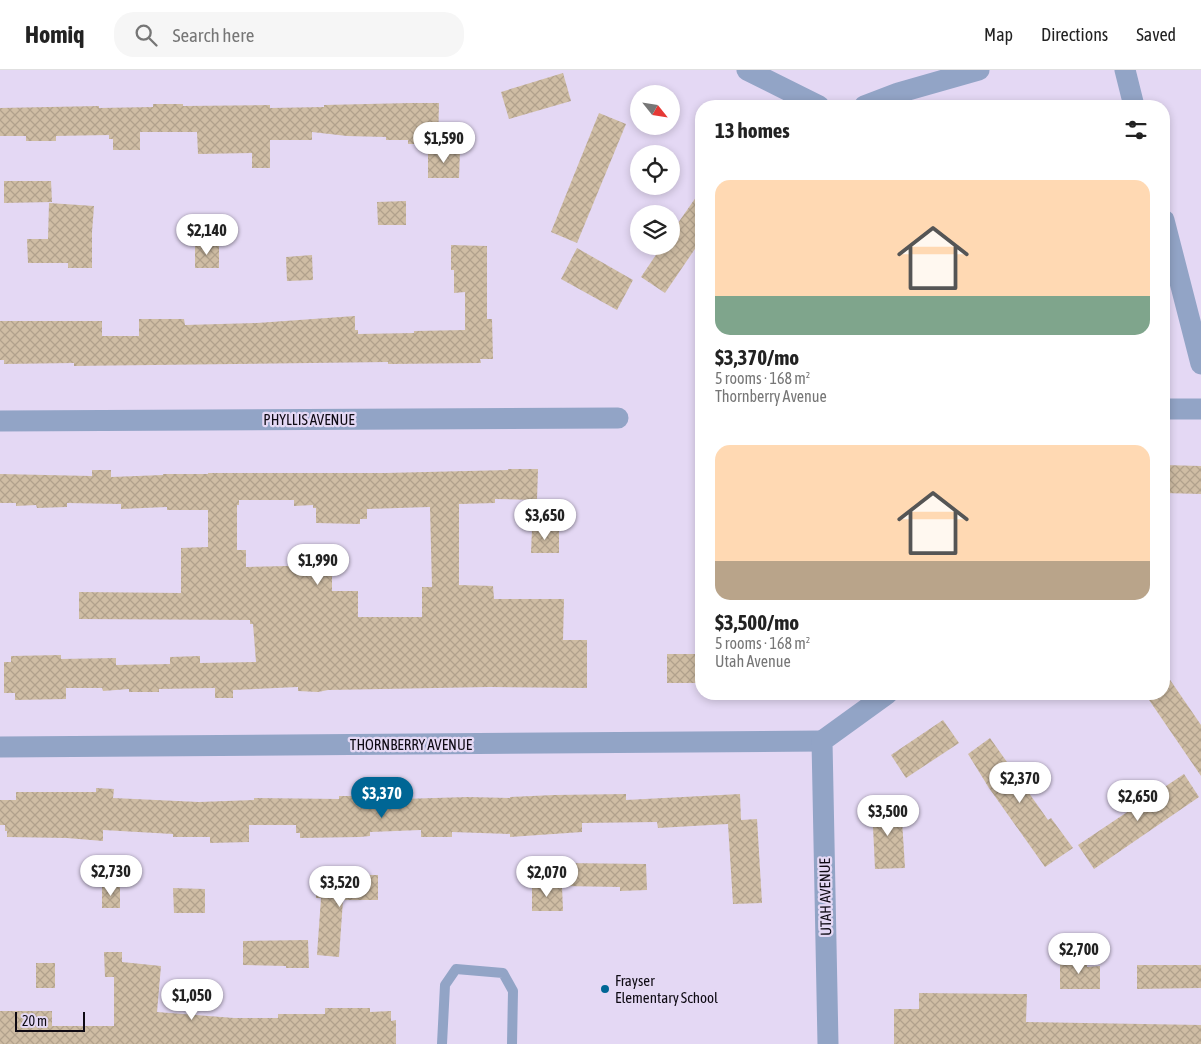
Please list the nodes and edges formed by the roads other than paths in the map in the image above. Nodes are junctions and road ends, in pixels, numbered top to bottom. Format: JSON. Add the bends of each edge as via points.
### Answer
{"nodes":[{"id":1,"x":747,"y":70,"type":"edge"},
{"id":2,"x":979,"y":70,"type":"edge"},
{"id":3,"x":1125,"y":70,"type":"edge"},
{"id":4,"x":807,"y":100,"type":"edge"},
{"id":5,"x":880,"y":100,"type":"edge"},
{"id":6,"x":1132,"y":100,"type":"edge"},
{"id":7,"x":1170,"y":243,"type":"edge"},
{"id":8,"x":1201,"y":364,"type":"edge"},
{"id":9,"x":1170,"y":409,"type":"edge"},
{"id":10,"x":1201,"y":409,"type":"edge"},
{"id":11,"x":618,"y":418,"type":"dead end"},
{"id":12,"x":0,"y":421,"type":"edge"},
{"id":13,"x":879,"y":700,"type":"edge"},
{"id":14,"x":822,"y":741,"type":"junction"},
{"id":15,"x":0,"y":747,"type":"edge"},
{"id":16,"x":442,"y":1044,"type":"edge"},
{"id":17,"x":512,"y":1044,"type":"edge"},
{"id":18,"x":828,"y":1044,"type":"edge"}],
"edges":[{"from":1,"to":4,"type":"street"},
{"from":2,"to":5,"type":"street"},
{"from":3,"to":6,"type":"street"},
{"from":7,"to":8,"type":"street"},
{"from":9,"to":10,"type":"street"},
{"from":11,"to":12,"type":"street","name":"PHYLLIS AVENUE"},
{"from":13,"to":14,"type":"street"},
{"from":14,"to":15,"type":"street","name":"THORNBERRY AVENUE"},
{"from":14,"to":18,"type":"street","name":"UTAH AVENUE"},
{"from":16,"to":17,"type":"lane","via":[[445,985],[456,968],[503,973],[514,991]]}]}
